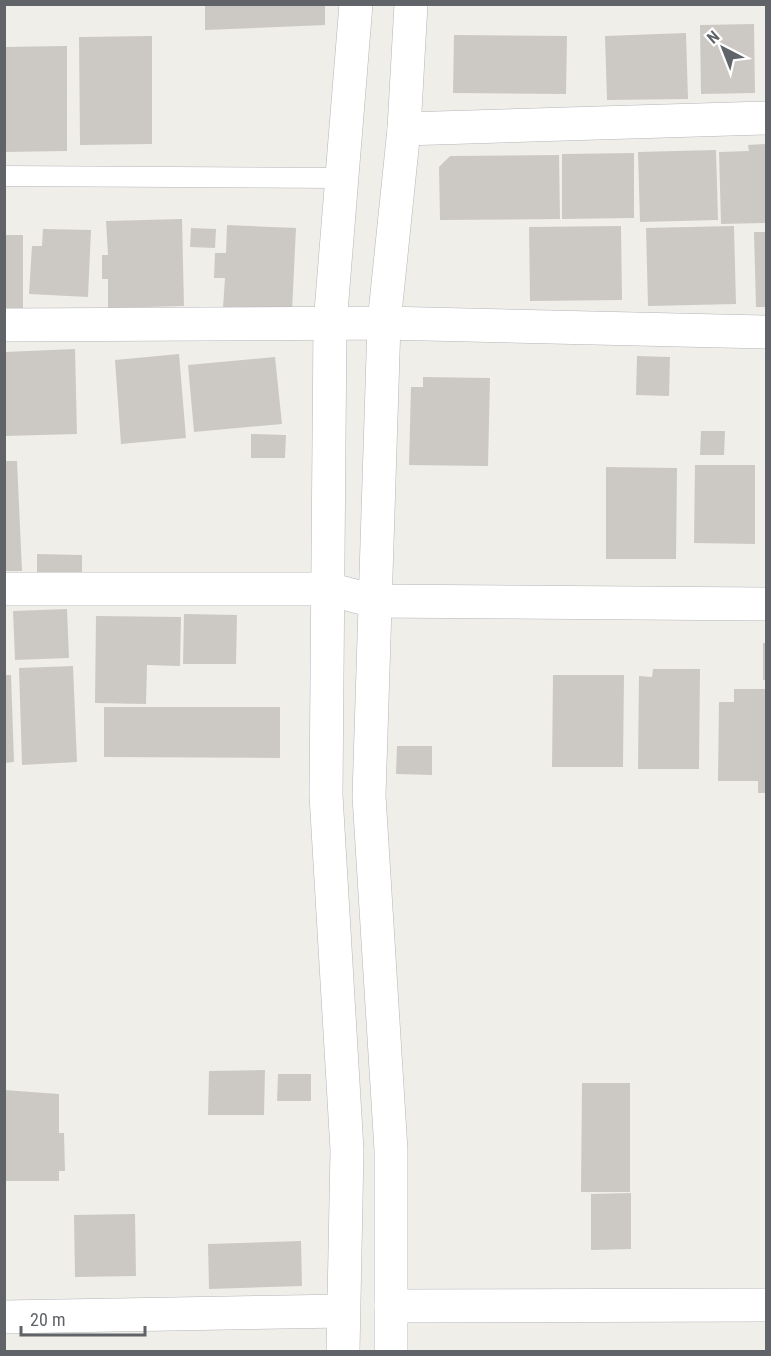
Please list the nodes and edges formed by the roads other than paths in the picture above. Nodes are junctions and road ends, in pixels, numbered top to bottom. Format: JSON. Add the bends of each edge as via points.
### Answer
{"nodes":[{"id":1,"x":356,"y":4,"type":"edge"},
{"id":2,"x":411,"y":4,"type":"edge"},
{"id":3,"x":766,"y":118,"type":"edge"},
{"id":4,"x":404,"y":129,"type":"junction"},
{"id":5,"x":4,"y":176,"type":"edge"},
{"id":6,"x":342,"y":178,"type":"junction"},
{"id":7,"x":384,"y":323,"type":"junction"},
{"id":8,"x":330,"y":324,"type":"junction"},
{"id":9,"x":4,"y":325,"type":"edge"},
{"id":10,"x":766,"y":332,"type":"edge"},
{"id":11,"x":4,"y":589,"type":"edge"},
{"id":12,"x":328,"y":590,"type":"junction"},
{"id":13,"x":374,"y":601,"type":"junction"},
{"id":14,"x":766,"y":604,"type":"edge"},
{"id":15,"x":766,"y":1305,"type":"edge"},
{"id":16,"x":391,"y":1306,"type":"junction"},
{"id":17,"x":343,"y":1311,"type":"junction"},
{"id":18,"x":4,"y":1317,"type":"edge"},
{"id":19,"x":343,"y":1352,"type":"edge"},
{"id":20,"x":391,"y":1352,"type":"edge"}],
"edges":[{"from":1,"to":6,"type":"street"},
{"from":2,"to":4,"type":"street"},
{"from":3,"to":4,"type":"street"},
{"from":4,"to":7,"type":"street"},
{"from":5,"to":6,"type":"lane"},
{"from":6,"to":8,"type":"street"},
{"from":7,"to":8,"type":"street"},
{"from":7,"to":10,"type":"street"},
{"from":7,"to":13,"type":"street"},
{"from":8,"to":9,"type":"street"},
{"from":8,"to":12,"type":"street"},
{"from":11,"to":12,"type":"street"},
{"from":12,"to":13,"type":"street"},
{"from":12,"to":17,"type":"street","via":[[326,795],[347,1150]]},
{"from":13,"to":14,"type":"street"},
{"from":13,"to":16,"type":"street","via":[[369,796],[391,1150]]},
{"from":15,"to":16,"type":"street"},
{"from":16,"to":20,"type":"street"},
{"from":17,"to":18,"type":"street"},
{"from":17,"to":19,"type":"street"}]}
